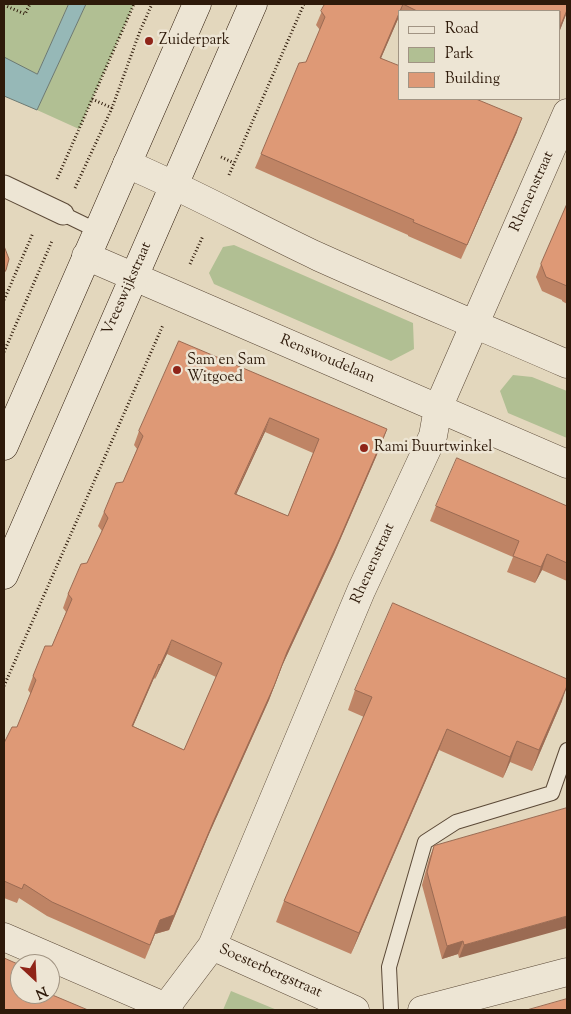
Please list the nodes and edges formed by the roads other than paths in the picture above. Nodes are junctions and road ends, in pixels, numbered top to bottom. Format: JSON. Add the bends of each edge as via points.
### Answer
{"nodes":[{"id":1,"x":197,"y":4,"type":"edge"},
{"id":2,"x":253,"y":4,"type":"edge"},
{"id":3,"x":567,"y":113,"type":"edge"},
{"id":4,"x":127,"y":164,"type":"junction"},
{"id":5,"x":175,"y":184,"type":"junction"},
{"id":6,"x":4,"y":186,"type":"edge"},
{"id":7,"x":54,"y":210,"type":"joint"},
{"id":8,"x":98,"y":231,"type":"junction"},
{"id":9,"x":86,"y":256,"type":"junction"},
{"id":10,"x":134,"y":277,"type":"junction"},
{"id":11,"x":475,"y":324,"type":"junction"},
{"id":12,"x":567,"y":364,"type":"edge"},
{"id":13,"x":438,"y":408,"type":"junction"},
{"id":14,"x":4,"y":446,"type":"edge"},
{"id":15,"x":567,"y":464,"type":"edge"},
{"id":16,"x":4,"y":575,"type":"edge"},
{"id":17,"x":567,"y":750,"type":"edge"},
{"id":18,"x":4,"y":937,"type":"edge"},
{"id":19,"x":212,"y":946,"type":"junction"},
{"id":20,"x":567,"y":972,"type":"edge"},
{"id":21,"x":168,"y":1008,"type":"edge"},
{"id":22,"x":355,"y":1010,"type":"edge"},
{"id":23,"x":392,"y":1010,"type":"edge"},
{"id":24,"x":422,"y":1010,"type":"edge"}],
"edges":[{"from":1,"to":4,"type":"street"},
{"from":2,"to":5,"type":"street","name":"Vreeswijkstraat"},
{"from":3,"to":11,"type":"street","name":"Rhenenstraat"},
{"from":4,"to":5,"type":"street"},
{"from":4,"to":8,"type":"street"},
{"from":5,"to":10,"type":"street","name":"Vreeswijkstraat"},
{"from":5,"to":11,"type":"street","via":[[320,257]]},
{"from":6,"to":7,"type":"street"},
{"from":7,"to":8,"type":"lane"},
{"from":8,"to":9,"type":"street"},
{"from":9,"to":10,"type":"street","name":"Renswoudelaan"},
{"from":9,"to":14,"type":"street"},
{"from":10,"to":13,"type":"street","name":"Renswoudelaan"},
{"from":10,"to":16,"type":"street","name":"Vreeswijkstraat"},
{"from":11,"to":12,"type":"street"},
{"from":11,"to":13,"type":"street","name":"Rhenenstraat"},
{"from":13,"to":15,"type":"street","name":"Renswoudelaan"},
{"from":13,"to":19,"type":"street","name":"Rhenenstraat","via":[[433,436],[361,591]]},
{"from":17,"to":23,"type":"lane","via":[[552,794],[456,822],[425,842],[389,967]]},
{"from":18,"to":21,"type":"street"},
{"from":19,"to":21,"type":"street","name":"Rhenenstraat"},
{"from":19,"to":22,"type":"street","name":"Soesterbergstraat"},
{"from":20,"to":24,"type":"street"}]}
